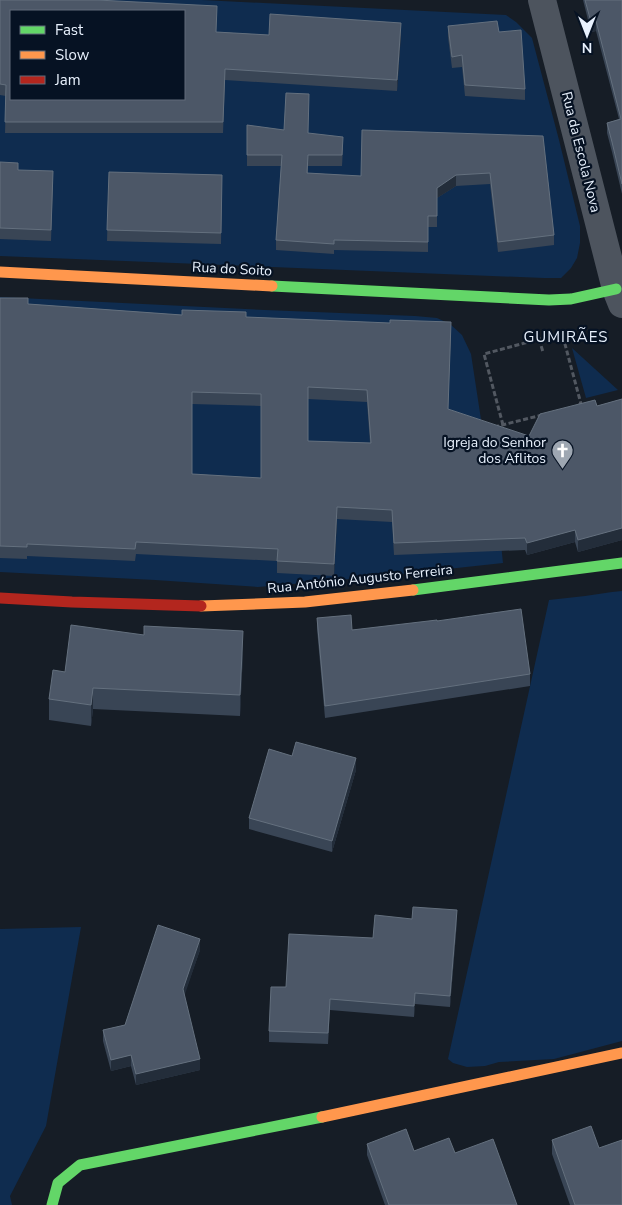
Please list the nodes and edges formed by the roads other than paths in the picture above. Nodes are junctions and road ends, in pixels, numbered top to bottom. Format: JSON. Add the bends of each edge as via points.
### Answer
{"nodes":[{"id":1,"x":542,"y":0,"type":"edge"},
{"id":2,"x":0,"y":272,"type":"edge"},
{"id":3,"x":619,"y":297,"type":"edge"},
{"id":4,"x":622,"y":565,"type":"edge"},
{"id":5,"x":0,"y":598,"type":"edge"},
{"id":6,"x":622,"y":1053,"type":"edge"},
{"id":7,"x":52,"y":1205,"type":"edge"}],
"edges":[{"from":1,"to":3,"type":"street","name":"Rua da Escola Nova"},
{"from":2,"to":3,"type":"street","name":"Rua do Soito","via":[[549,300]]},
{"from":4,"to":5,"type":"street","name":"Rua António Augusto Ferreira","via":[[306,602],[188,606]]},
{"from":6,"to":7,"type":"street","via":[[80,1165],[58,1183]]}]}
